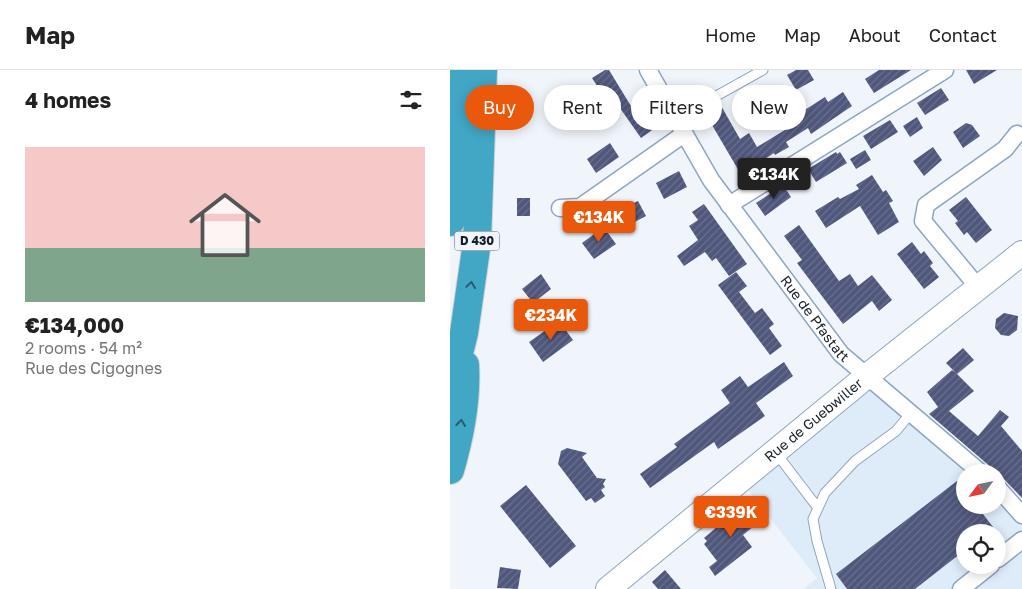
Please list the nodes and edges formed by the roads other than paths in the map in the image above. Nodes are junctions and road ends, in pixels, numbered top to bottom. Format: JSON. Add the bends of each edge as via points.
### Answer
{"nodes":[{"id":1,"x":457,"y":70,"type":"edge"},
{"id":2,"x":483,"y":70,"type":"edge"},
{"id":3,"x":648,"y":70,"type":"edge"},
{"id":4,"x":762,"y":70,"type":"edge"},
{"id":5,"x":945,"y":70,"type":"edge"},
{"id":6,"x":657,"y":85,"type":"edge"},
{"id":7,"x":722,"y":93,"type":"edge"},
{"id":8,"x":682,"y":130,"type":"edge"},
{"id":9,"x":684,"y":134,"type":"junction"},
{"id":10,"x":1017,"y":134,"type":"dead end"},
{"id":11,"x":729,"y":205,"type":"junction"},
{"id":12,"x":560,"y":208,"type":"dead end"},
{"id":13,"x":450,"y":222,"type":"edge"},
{"id":14,"x":1022,"y":253,"type":"edge"},
{"id":15,"x":978,"y":287,"type":"junction"},
{"id":16,"x":464,"y":334,"type":"junction"},
{"id":17,"x":867,"y":376,"type":"junction"},
{"id":18,"x":450,"y":389,"type":"edge"},
{"id":19,"x":911,"y":413,"type":"junction"},
{"id":20,"x":775,"y":451,"type":"junction"},
{"id":21,"x":971,"y":464,"type":"edge"},
{"id":22,"x":450,"y":470,"type":"edge"},
{"id":23,"x":1006,"y":497,"type":"edge"},
{"id":24,"x":818,"y":508,"type":"junction"},
{"id":25,"x":1022,"y":515,"type":"edge"},
{"id":26,"x":1022,"y":540,"type":"edge"},
{"id":27,"x":1006,"y":553,"type":"edge"},
{"id":28,"x":980,"y":574,"type":"edge"},
{"id":29,"x":608,"y":589,"type":"edge"},
{"id":30,"x":831,"y":589,"type":"edge"},
{"id":31,"x":961,"y":589,"type":"edge"}],
"edges":[{"from":1,"to":13,"type":"highway","number":"D 430"},
{"from":16,"to":2,"type":"highway","number":"D 430","one_way":true,"via":[[477,242]]},
{"from":3,"to":6,"type":"street","name":"Rue de Pfastatt"},
{"from":4,"to":7,"type":"lane"},
{"from":5,"to":11,"type":"street"},
{"from":8,"to":9,"type":"street","name":"Rue de Pfastatt"},
{"from":9,"to":11,"type":"street","name":"Rue de Pfastatt"},
{"from":9,"to":12,"type":"street","via":[[580,206]]},
{"from":10,"to":15,"type":"street","via":[[1005,149],[926,205],[923,221]]},
{"from":11,"to":17,"type":"street","name":"Rue de Pfastatt","via":[[841,354]]},
{"from":14,"to":15,"type":"main road","name":"Rue de Guebwiller"},
{"from":15,"to":17,"type":"main road","name":"Rue de Guebwiller"},
{"from":16,"to":18,"type":"highway","number":"D 430"},
{"from":22,"to":16,"type":"highway","one_way":true,"via":[[458,440],[466,382]]},
{"from":17,"to":19,"type":"street","name":"Rue de Pfastatt"},
{"from":17,"to":20,"type":"main road","name":"Rue de Guebwiller"},
{"from":19,"to":21,"type":"street","name":"Rue de Pfastatt"},
{"from":19,"to":24,"type":"lane","via":[[896,431],[855,461],[825,493]]},
{"from":20,"to":24,"type":"lane"},
{"from":20,"to":29,"type":"main road","name":"Rue de Guebwiller"},
{"from":23,"to":25,"type":"street"},
{"from":24,"to":30,"type":"lane","via":[[813,519]]},
{"from":26,"to":27,"type":"street"},
{"from":28,"to":31,"type":"street"}]}
